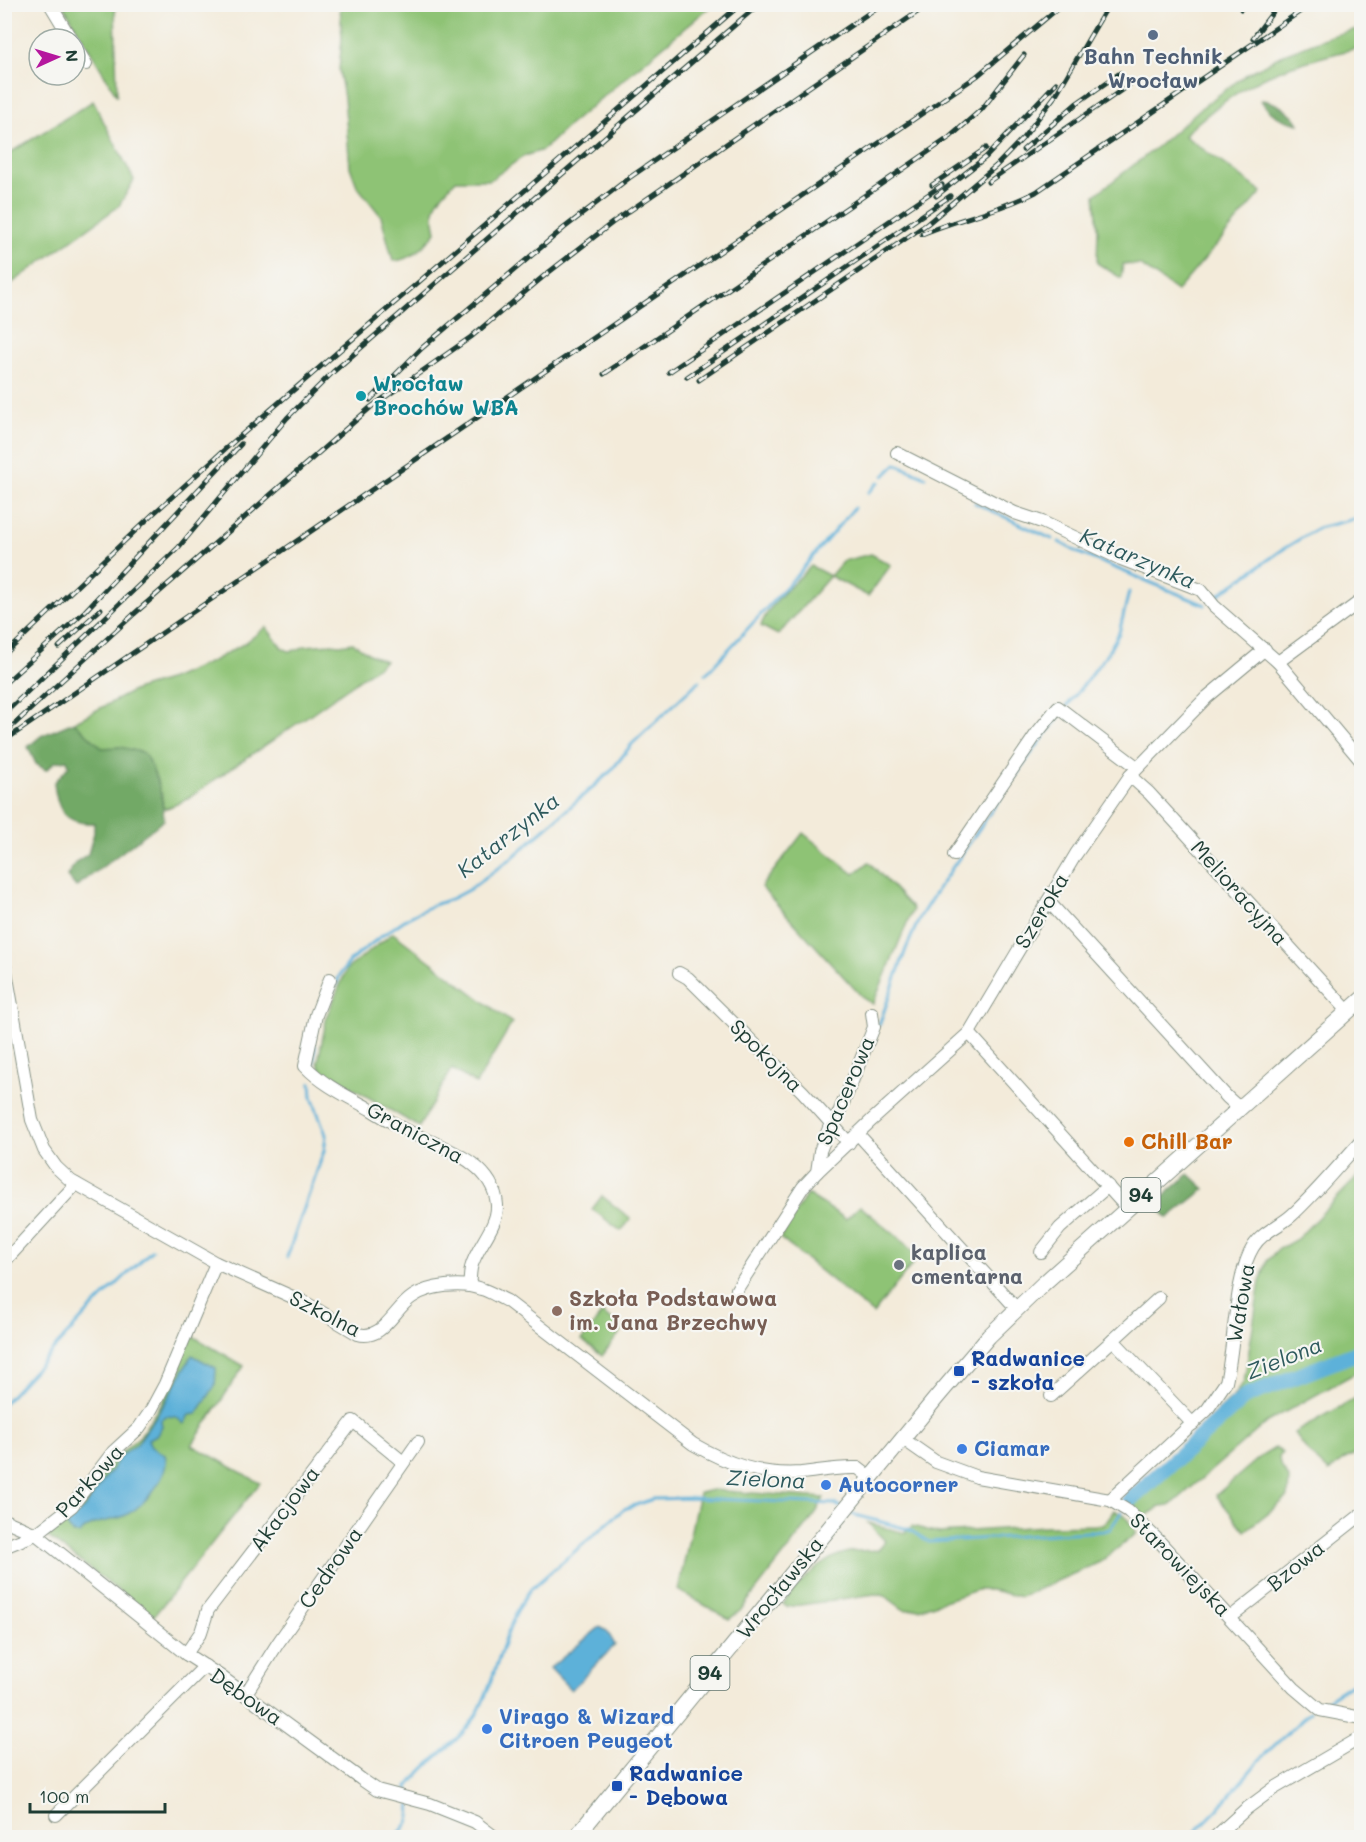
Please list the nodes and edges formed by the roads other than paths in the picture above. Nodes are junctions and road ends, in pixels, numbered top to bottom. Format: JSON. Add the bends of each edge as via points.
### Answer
{"nodes":[{"id":1,"x":50,"y":4,"type":"edge"},
{"id":2,"x":64,"y":27,"type":"edge"},
{"id":3,"x":897,"y":453,"type":"dead end"},
{"id":4,"x":1362,"y":600,"type":"edge"},
{"id":5,"x":1265,"y":649,"type":"junction"},
{"id":6,"x":1278,"y":662,"type":"junction"},
{"id":7,"x":1362,"y":762,"type":"edge"},
{"id":8,"x":1133,"y":771,"type":"junction"},
{"id":9,"x":954,"y":855,"type":"dead end"},
{"id":10,"x":1048,"y":901,"type":"junction"},
{"id":11,"x":4,"y":960,"type":"edge"},
{"id":12,"x":679,"y":973,"type":"dead end"},
{"id":13,"x":330,"y":979,"type":"dead end"},
{"id":14,"x":1362,"y":999,"type":"edge"},
{"id":15,"x":1348,"y":1011,"type":"junction"},
{"id":16,"x":872,"y":1013,"type":"dead end"},
{"id":17,"x":969,"y":1033,"type":"junction"},
{"id":18,"x":1239,"y":1108,"type":"junction"},
{"id":19,"x":831,"y":1123,"type":"junction"},
{"id":20,"x":854,"y":1138,"type":"junction"},
{"id":21,"x":1362,"y":1140,"type":"edge"},
{"id":22,"x":818,"y":1172,"type":"junction"},
{"id":23,"x":76,"y":1184,"type":"junction"},
{"id":24,"x":1107,"y":1186,"type":"junction"},
{"id":25,"x":1127,"y":1208,"type":"junction"},
{"id":26,"x":1041,"y":1252,"type":"dead end"},
{"id":27,"x":4,"y":1262,"type":"edge"},
{"id":28,"x":216,"y":1263,"type":"junction"},
{"id":29,"x":470,"y":1286,"type":"junction"},
{"id":30,"x":737,"y":1289,"type":"dead end"},
{"id":31,"x":1159,"y":1298,"type":"dead end"},
{"id":32,"x":1017,"y":1309,"type":"junction"},
{"id":33,"x":1113,"y":1340,"type":"junction"},
{"id":34,"x":1051,"y":1396,"type":"dead end"},
{"id":35,"x":1195,"y":1422,"type":"junction"},
{"id":36,"x":903,"y":1439,"type":"junction"},
{"id":37,"x":418,"y":1442,"type":"dead end"},
{"id":38,"x":403,"y":1462,"type":"junction"},
{"id":39,"x":871,"y":1478,"type":"junction"},
{"id":40,"x":1118,"y":1505,"type":"junction"},
{"id":41,"x":1362,"y":1514,"type":"edge"},
{"id":42,"x":4,"y":1520,"type":"edge"},
{"id":43,"x":36,"y":1534,"type":"junction"},
{"id":44,"x":4,"y":1547,"type":"edge"},
{"id":45,"x":1232,"y":1617,"type":"junction"},
{"id":46,"x":186,"y":1654,"type":"junction"},
{"id":47,"x":205,"y":1666,"type":"junction"},
{"id":48,"x":245,"y":1695,"type":"junction"},
{"id":49,"x":1362,"y":1718,"type":"edge"},
{"id":50,"x":1362,"y":1737,"type":"edge"},
{"id":51,"x":56,"y":1815,"type":"dead end"},
{"id":52,"x":496,"y":1838,"type":"edge"},
{"id":53,"x":575,"y":1838,"type":"edge"},
{"id":54,"x":1214,"y":1838,"type":"edge"}],
"edges":[{"from":1,"to":2,"type":"street"},
{"from":3,"to":5,"type":"street","via":[[1015,513],[1200,590]]},
{"from":4,"to":6,"type":"street"},
{"from":5,"to":6,"type":"street"},
{"from":5,"to":8,"type":"street","name":"Szeroka","via":[[1206,698]]},
{"from":6,"to":7,"type":"street"},
{"from":8,"to":9,"type":"street","name":"Melioracyjna","via":[[1058,707]]},
{"from":8,"to":10,"type":"street","name":"Szeroka","via":[[1079,848]]},
{"from":8,"to":15,"type":"street","name":"Melioracyjna"},
{"from":10,"to":17,"type":"street","name":"Szeroka"},
{"from":10,"to":18,"type":"street"},
{"from":11,"to":23,"type":"street","name":"Szkolna","via":[[32,1120],[40,1144],[52,1162]]},
{"from":12,"to":19,"type":"street","name":"Spokojna"},
{"from":13,"to":29,"type":"street","name":"Graniczna","via":[[316,1015],[305,1066],[316,1077],[409,1132],[461,1157],[481,1172],[496,1196],[497,1208],[471,1267]]},
{"from":14,"to":15,"type":"main road","number":"94"},
{"from":15,"to":18,"type":"main road","number":"94"},
{"from":16,"to":19,"type":"street","name":"Spacerowa","via":[[874,1026]]},
{"from":17,"to":20,"type":"street","name":"Szeroka"},
{"from":17,"to":24,"type":"street"},
{"from":18,"to":25,"type":"main road","number":"94"},
{"from":19,"to":20,"type":"street","name":"Spokojna"},
{"from":19,"to":22,"type":"street","name":"Spacerowa","via":[[820,1151]]},
{"from":20,"to":22,"type":"street","name":"Szeroka"},
{"from":20,"to":32,"type":"street","name":"Spokojna"},
{"from":21,"to":35,"type":"street","name":"Wałowa","via":[[1291,1216],[1253,1246],[1241,1287],[1226,1382]]},
{"from":22,"to":30,"type":"street","name":"Spacerowa","via":[[803,1186]]},
{"from":23,"to":27,"type":"street"},
{"from":23,"to":28,"type":"street","name":"Szkolna"},
{"from":24,"to":25,"type":"street"},
{"from":24,"to":26,"type":"street","via":[[1060,1228]]},
{"from":25,"to":32,"type":"main road","number":"94"},
{"from":28,"to":29,"type":"street","name":"Szkolna","via":[[365,1336],[376,1334],[416,1294]]},
{"from":28,"to":43,"type":"street","name":"Parkowa","via":[[150,1412],[72,1506]]},
{"from":29,"to":39,"type":"street","name":"Szkolna","via":[[507,1301],[693,1444],[713,1455],[756,1471],[799,1473],[858,1468]]},
{"from":31,"to":33,"type":"street"},
{"from":32,"to":36,"type":"main road","number":"94","via":[[989,1336]]},
{"from":33,"to":34,"type":"street"},
{"from":33,"to":35,"type":"street"},
{"from":35,"to":40,"type":"street","name":"Wałowa"},
{"from":36,"to":39,"type":"main road","number":"94"},
{"from":36,"to":40,"type":"street","name":"Starowiejska","via":[[936,1462],[977,1477]]},
{"from":37,"to":38,"type":"street","name":"Cedrowa"},
{"from":38,"to":46,"type":"street","name":"Akacjowa","via":[[353,1421],[208,1610],[201,1632]]},
{"from":38,"to":48,"type":"street","name":"Cedrowa"},
{"from":39,"to":53,"type":"main road","name":"Wrocławska","number":"94"},
{"from":40,"to":45,"type":"street","name":"Starowiejska"},
{"from":41,"to":45,"type":"street","name":"Bzowa"},
{"from":42,"to":43,"type":"street"},
{"from":43,"to":44,"type":"street"},
{"from":43,"to":46,"type":"street","name":"Parkowa"},
{"from":45,"to":49,"type":"street","name":"Starowiejska","via":[[1312,1704],[1320,1710]]},
{"from":46,"to":47,"type":"street","name":"Parkowa"},
{"from":47,"to":48,"type":"street","name":"Dębowa"},
{"from":47,"to":51,"type":"street","name":"Dębowa"},
{"from":48,"to":52,"type":"street","name":"Dębowa","via":[[377,1790],[475,1822]]},
{"from":50,"to":54,"type":"street","via":[[1273,1789]]}]}
